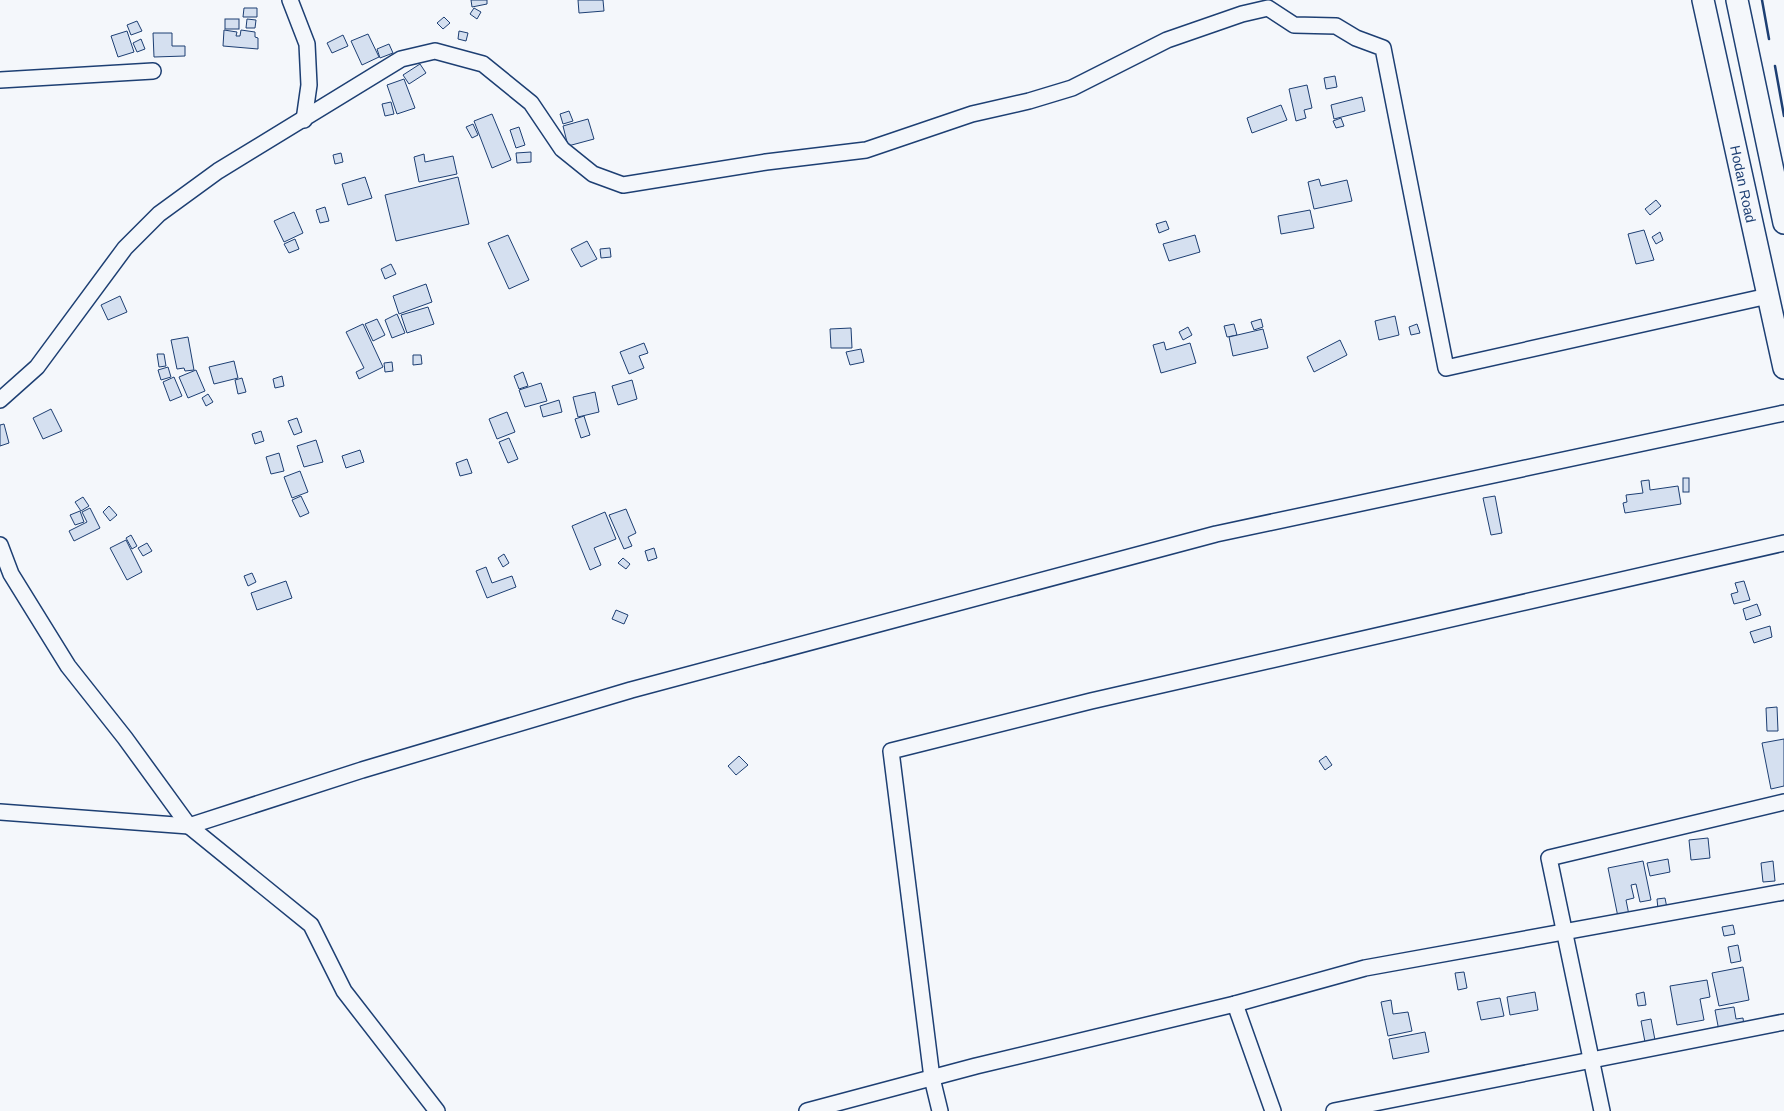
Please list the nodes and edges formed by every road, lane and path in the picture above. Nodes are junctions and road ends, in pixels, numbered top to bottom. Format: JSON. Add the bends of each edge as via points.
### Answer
{"nodes":[{"id":1,"x":290,"y":0,"type":"edge"},
{"id":2,"x":1703,"y":0,"type":"edge"},
{"id":3,"x":1737,"y":0,"type":"edge"},
{"id":4,"x":153,"y":70,"type":"dead end"},
{"id":5,"x":0,"y":80,"type":"edge"},
{"id":6,"x":304,"y":120,"type":"junction"},
{"id":7,"x":1779,"y":172,"type":"edge"},
{"id":8,"x":1784,"y":223,"type":"edge"},
{"id":9,"x":1768,"y":296,"type":"junction"},
{"id":10,"x":1784,"y":368,"type":"edge"},
{"id":11,"x":0,"y":400,"type":"edge"},
{"id":12,"x":1784,"y":413,"type":"edge"},
{"id":13,"x":1784,"y":543,"type":"edge"},
{"id":14,"x":0,"y":545,"type":"edge"},
{"id":15,"x":1784,"y":802,"type":"edge"},
{"id":16,"x":0,"y":812,"type":"edge"},
{"id":17,"x":189,"y":826,"type":"junction"},
{"id":18,"x":1784,"y":892,"type":"edge"},
{"id":19,"x":1564,"y":932,"type":"junction"},
{"id":20,"x":1236,"y":1004,"type":"junction"},
{"id":21,"x":1784,"y":1022,"type":"edge"},
{"id":22,"x":1592,"y":1059,"type":"junction"},
{"id":23,"x":932,"y":1078,"type":"junction"},
{"id":24,"x":437,"y":1111,"type":"edge"},
{"id":25,"x":807,"y":1111,"type":"edge"},
{"id":26,"x":940,"y":1111,"type":"edge"},
{"id":27,"x":1273,"y":1111,"type":"edge"},
{"id":28,"x":1334,"y":1111,"type":"edge"},
{"id":29,"x":1602,"y":1111,"type":"edge"}],
"edges":[{"from":1,"to":6,"type":"street","via":[[307,44],[309,85]]},
{"from":2,"to":9,"type":"main road","name":"Hodan Road"},
{"from":3,"to":7,"type":"main road"},
{"from":4,"to":5,"type":"street"},
{"from":6,"to":9,"type":"street","via":[[401,59],[435,51],[483,64],[531,103],[562,149],[593,174],[623,185],[866,150],[972,114],[1072,88],[1168,40],[1268,8],[1294,26],[1336,26],[1382,48],[1446,368]]},
{"from":6,"to":11,"type":"street","via":[[218,170],[159,214],[125,248],[37,367]]},
{"from":7,"to":8,"type":"main road"},
{"from":9,"to":10,"type":"main road","name":"Hodan Road"},
{"from":12,"to":17,"type":"street","via":[[1216,534],[631,690],[362,770]]},
{"from":13,"to":23,"type":"street","via":[[891,751]]},
{"from":14,"to":17,"type":"street","via":[[11,574],[68,666]]},
{"from":15,"to":19,"type":"street","via":[[1549,858]]},
{"from":16,"to":17,"type":"street"},
{"from":17,"to":24,"type":"street","via":[[311,925],[344,990]]},
{"from":18,"to":19,"type":"street"},
{"from":19,"to":20,"type":"street","via":[[1365,968]]},
{"from":19,"to":22,"type":"street"},
{"from":20,"to":23,"type":"street"},
{"from":20,"to":27,"type":"street"},
{"from":21,"to":22,"type":"street"},
{"from":22,"to":28,"type":"street"},
{"from":22,"to":29,"type":"street"},
{"from":23,"to":25,"type":"street"},
{"from":23,"to":26,"type":"street"}]}
